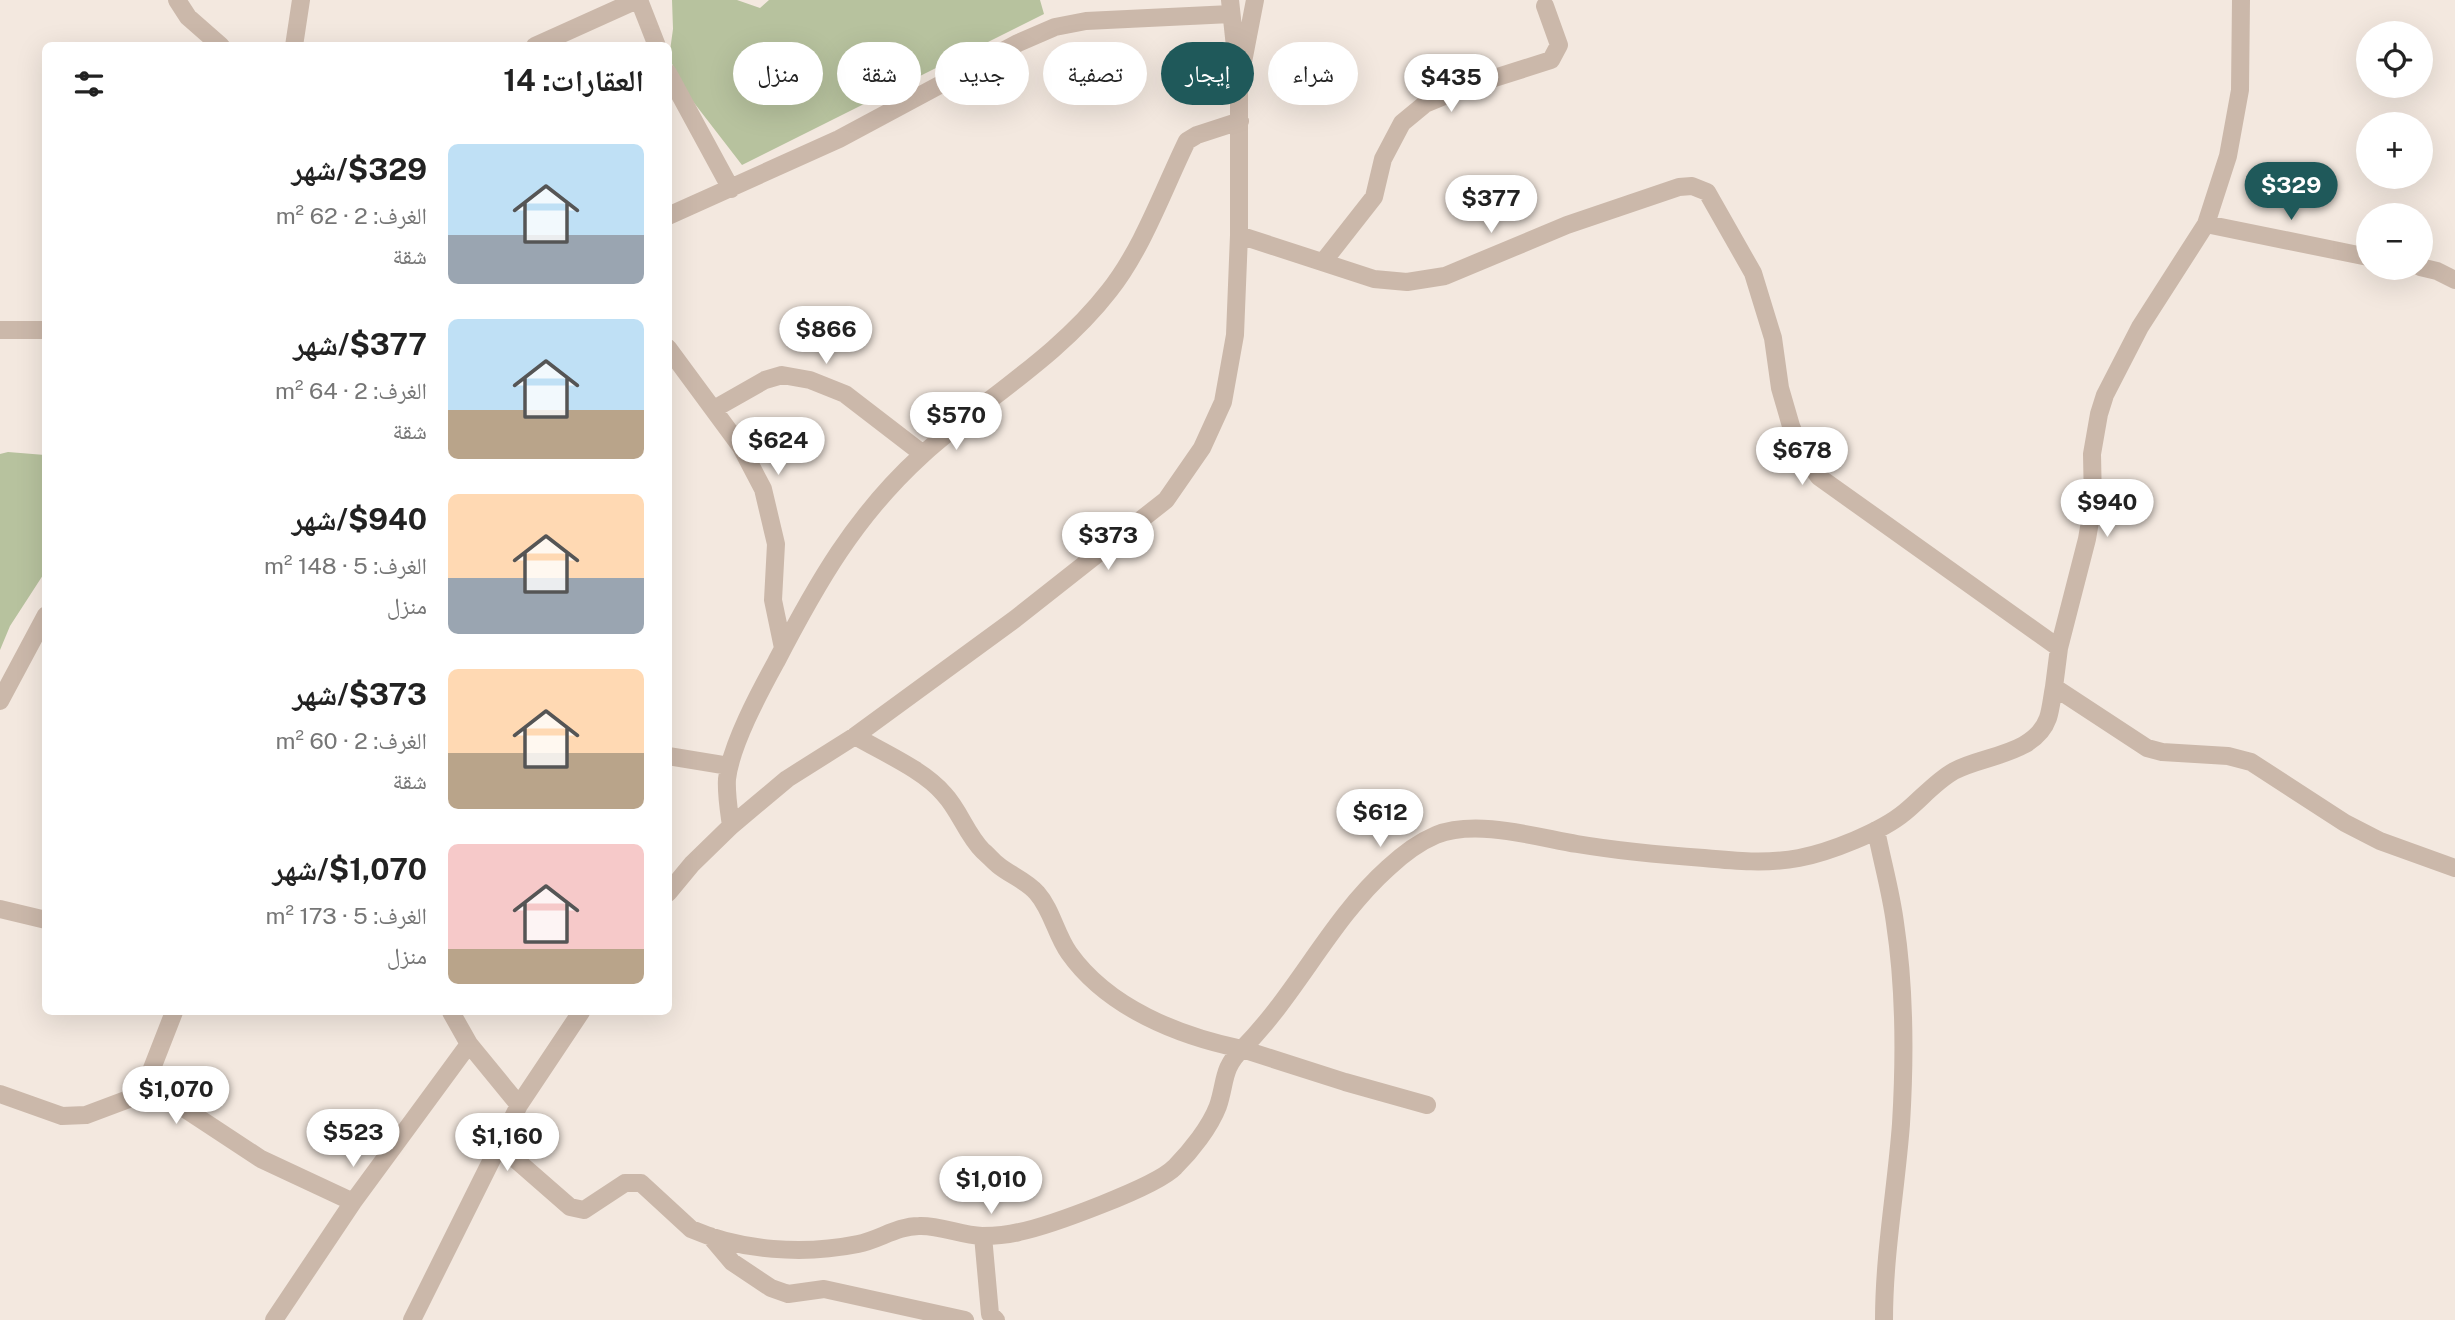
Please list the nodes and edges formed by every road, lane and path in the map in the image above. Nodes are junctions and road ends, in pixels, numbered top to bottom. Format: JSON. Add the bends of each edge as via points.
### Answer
{"nodes":[{"id":1,"x":177,"y":0,"type":"edge"},
{"id":2,"x":301,"y":0,"type":"edge"},
{"id":3,"x":638,"y":0,"type":"edge"},
{"id":4,"x":1255,"y":0,"type":"edge"},
{"id":5,"x":2241,"y":0,"type":"edge"},
{"id":6,"x":1545,"y":6,"type":"dead end"},
{"id":7,"x":1231,"y":7,"type":"edge"},
{"id":8,"x":216,"y":42,"type":"edge"},
{"id":9,"x":295,"y":42,"type":"edge"},
{"id":10,"x":544,"y":42,"type":"edge"},
{"id":11,"x":655,"y":42,"type":"edge"},
{"id":12,"x":1235,"y":42,"type":"edge"},
{"id":13,"x":1247,"y":42,"type":"edge"},
{"id":14,"x":672,"y":80,"type":"edge"},
{"id":15,"x":1240,"y":105,"type":"edge"},
{"id":16,"x":1240,"y":121,"type":"junction"},
{"id":17,"x":731,"y":189,"type":"junction"},
{"id":18,"x":672,"y":214,"type":"edge"},
{"id":19,"x":2206,"y":225,"type":"junction"},
{"id":20,"x":1239,"y":235,"type":"junction"},
{"id":21,"x":2356,"y":255,"type":"edge"},
{"id":22,"x":1323,"y":262,"type":"junction"},
{"id":23,"x":2433,"y":270,"type":"edge"},
{"id":24,"x":2455,"y":280,"type":"edge"},
{"id":25,"x":0,"y":330,"type":"edge"},
{"id":26,"x":42,"y":330,"type":"edge"},
{"id":27,"x":672,"y":353,"type":"edge"},
{"id":28,"x":714,"y":409,"type":"junction"},
{"id":29,"x":923,"y":454,"type":"junction"},
{"id":30,"x":42,"y":622,"type":"edge"},
{"id":31,"x":783,"y":648,"type":"junction"},
{"id":32,"x":2059,"y":649,"type":"junction"},
{"id":33,"x":2054,"y":687,"type":"junction"},
{"id":34,"x":0,"y":701,"type":"edge"},
{"id":35,"x":855,"y":736,"type":"junction"},
{"id":36,"x":672,"y":757,"type":"edge"},
{"id":37,"x":729,"y":766,"type":"junction"},
{"id":38,"x":731,"y":827,"type":"junction"},
{"id":39,"x":1876,"y":830,"type":"junction"},
{"id":40,"x":2455,"y":868,"type":"edge"},
{"id":41,"x":672,"y":888,"type":"edge"},
{"id":42,"x":0,"y":909,"type":"edge"},
{"id":43,"x":42,"y":919,"type":"edge"},
{"id":44,"x":173,"y":1015,"type":"edge"},
{"id":45,"x":454,"y":1015,"type":"edge"},
{"id":46,"x":579,"y":1015,"type":"edge"},
{"id":47,"x":469,"y":1044,"type":"junction"},
{"id":48,"x":1242,"y":1049,"type":"junction"},
{"id":49,"x":0,"y":1094,"type":"edge"},
{"id":50,"x":142,"y":1094,"type":"junction"},
{"id":51,"x":519,"y":1105,"type":"junction"},
{"id":52,"x":1427,"y":1105,"type":"dead end"},
{"id":53,"x":499,"y":1145,"type":"junction"},
{"id":54,"x":353,"y":1202,"type":"junction"},
{"id":55,"x":710,"y":1236,"type":"junction"},
{"id":56,"x":983,"y":1236,"type":"junction"},
{"id":57,"x":274,"y":1320,"type":"edge"},
{"id":58,"x":412,"y":1320,"type":"edge"},
{"id":59,"x":965,"y":1320,"type":"edge"},
{"id":60,"x":996,"y":1320,"type":"edge"},
{"id":61,"x":1884,"y":1320,"type":"edge"}],
"edges":[{"from":1,"to":8,"type":"street","via":[[188,17]]},
{"from":2,"to":9,"type":"street"},
{"from":3,"to":10,"type":"street"},
{"from":3,"to":11,"type":"street"},
{"from":4,"to":13,"type":"street"},
{"from":5,"to":19,"type":"street","via":[[2239,90],[2228,156]]},
{"from":6,"to":22,"type":"street","via":[[1559,45],[1551,60],[1446,95],[1425,104],[1402,123],[1383,159],[1374,197]]},
{"from":7,"to":12,"type":"street"},
{"from":7,"to":17,"type":"street","via":[[1055,27],[839,139]]},
{"from":14,"to":17,"type":"street"},
{"from":15,"to":16,"type":"street"},
{"from":16,"to":20,"type":"street"},
{"from":16,"to":29,"type":"street","via":[[1187,141],[1132,257],[1109,292],[1044,357]]},
{"from":17,"to":18,"type":"street"},
{"from":19,"to":21,"type":"street"},
{"from":19,"to":32,"type":"street","via":[[2140,327],[2105,395],[2092,454],[2089,527]]},
{"from":20,"to":22,"type":"street"},
{"from":20,"to":35,"type":"street","via":[[1235,335],[1223,402],[1202,448],[1166,500]]},
{"from":22,"to":32,"type":"street","via":[[1374,279],[1407,282],[1445,276],[1580,220],[1679,187],[1702,188],[1753,273],[1773,338],[1791,426],[1819,477]]},
{"from":23,"to":24,"type":"street"},
{"from":25,"to":26,"type":"street"},
{"from":27,"to":28,"type":"street"},
{"from":28,"to":29,"type":"street","via":[[765,380],[782,375],[810,380],[845,394]]},
{"from":28,"to":31,"type":"street","via":[[763,489],[776,544],[774,600]]},
{"from":29,"to":31,"type":"street","via":[[841,546]]},
{"from":30,"to":34,"type":"street"},
{"from":31,"to":37,"type":"street"},
{"from":32,"to":33,"type":"street"},
{"from":33,"to":39,"type":"street","via":[[2047,719],[2037,735],[2022,746],[1951,772],[1903,814]]},
{"from":33,"to":40,"type":"street","via":[[2147,748],[2251,762],[2345,823]]},
{"from":35,"to":38,"type":"street","via":[[787,779]]},
{"from":35,"to":48,"type":"street","via":[[942,791],[979,847],[1040,896],[1068,952],[1120,1001],[1183,1034]]},
{"from":36,"to":37,"type":"street"},
{"from":37,"to":38,"type":"street"},
{"from":38,"to":41,"type":"street"},
{"from":39,"to":48,"type":"street","via":[[1800,858],[1767,862],[1617,850],[1500,831],[1466,829],[1438,834],[1413,846],[1359,897],[1262,1030]]},
{"from":39,"to":61,"type":"street","via":[[1895,921],[1903,1035],[1901,1124]]},
{"from":42,"to":43,"type":"street"},
{"from":44,"to":50,"type":"street"},
{"from":45,"to":47,"type":"street"},
{"from":46,"to":51,"type":"street"},
{"from":47,"to":51,"type":"street"},
{"from":47,"to":54,"type":"street"},
{"from":48,"to":52,"type":"street"},
{"from":48,"to":56,"type":"street","via":[[1231,1059],[1217,1107],[1205,1129],[1175,1168],[1152,1183],[1067,1216],[1019,1233]]},
{"from":49,"to":50,"type":"street","via":[[62,1116],[86,1115]]},
{"from":50,"to":54,"type":"street","via":[[179,1105],[261,1158]]},
{"from":51,"to":53,"type":"street"},
{"from":53,"to":55,"type":"street","via":[[570,1207],[584,1210],[632,1181],[691,1229]]},
{"from":53,"to":58,"type":"street"},
{"from":54,"to":57,"type":"street"},
{"from":55,"to":56,"type":"street","via":[[778,1249],[856,1245],[920,1226]]},
{"from":55,"to":59,"type":"street","via":[[732,1262],[771,1288],[789,1294],[824,1289]]},
{"from":56,"to":60,"type":"street","via":[[990,1314]]}]}
